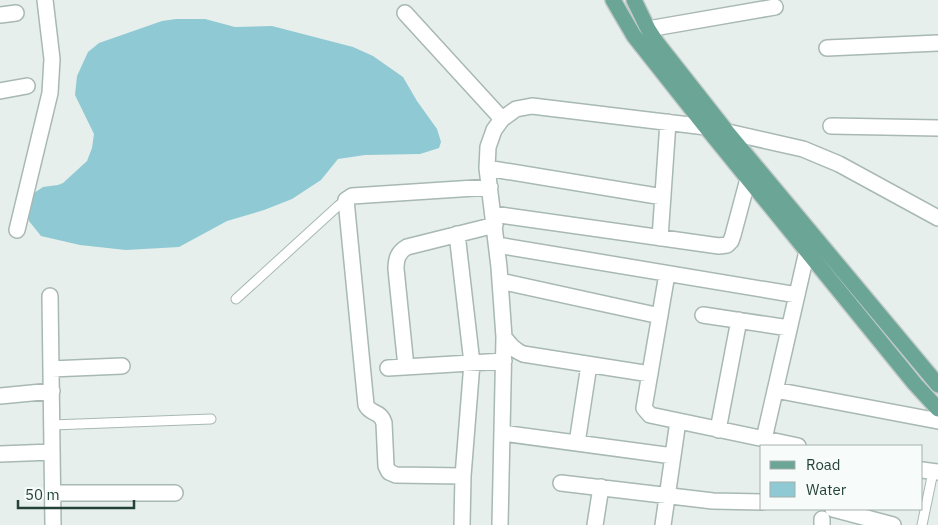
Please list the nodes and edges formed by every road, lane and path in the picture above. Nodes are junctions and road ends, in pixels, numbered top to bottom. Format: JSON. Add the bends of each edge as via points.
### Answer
{"nodes":[{"id":1,"x":45,"y":0,"type":"edge"},
{"id":2,"x":613,"y":0,"type":"edge"},
{"id":3,"x":634,"y":0,"type":"edge"},
{"id":4,"x":775,"y":8,"type":"dead end"},
{"id":5,"x":16,"y":13,"type":"dead end"},
{"id":6,"x":405,"y":13,"type":"dead end"},
{"id":7,"x":0,"y":15,"type":"edge"},
{"id":8,"x":648,"y":29,"type":"junction"},
{"id":9,"x":938,"y":43,"type":"edge"},
{"id":10,"x":827,"y":48,"type":"dead end"},
{"id":11,"x":27,"y":86,"type":"dead end"},
{"id":12,"x":0,"y":91,"type":"edge"},
{"id":13,"x":502,"y":119,"type":"junction"},
{"id":14,"x":668,"y":122,"type":"junction"},
{"id":15,"x":831,"y":126,"type":"dead end"},
{"id":16,"x":706,"y":127,"type":"junction"},
{"id":17,"x":938,"y":128,"type":"edge"},
{"id":18,"x":727,"y":132,"type":"junction"},
{"id":19,"x":487,"y":168,"type":"junction"},
{"id":20,"x":748,"y":179,"type":"junction"},
{"id":21,"x":490,"y":187,"type":"junction"},
{"id":22,"x":662,"y":196,"type":"junction"},
{"id":23,"x":346,"y":200,"type":"junction"},
{"id":24,"x":938,"y":218,"type":"edge"},
{"id":25,"x":494,"y":219,"type":"junction"},
{"id":26,"x":17,"y":230,"type":"dead end"},
{"id":27,"x":457,"y":234,"type":"junction"},
{"id":28,"x":660,"y":238,"type":"junction"},
{"id":29,"x":497,"y":245,"type":"junction"},
{"id":30,"x":807,"y":251,"type":"junction"},
{"id":31,"x":667,"y":274,"type":"junction"},
{"id":32,"x":500,"y":281,"type":"junction"},
{"id":33,"x":797,"y":295,"type":"junction"},
{"id":34,"x":50,"y":296,"type":"dead end"},
{"id":35,"x":236,"y":299,"type":"dead end"},
{"id":36,"x":703,"y":315,"type":"dead end"},
{"id":37,"x":660,"y":316,"type":"junction"},
{"id":38,"x":740,"y":320,"type":"junction"},
{"id":39,"x":789,"y":328,"type":"junction"},
{"id":40,"x":504,"y":337,"type":"junction"},
{"id":41,"x":504,"y":361,"type":"junction"},
{"id":42,"x":472,"y":363,"type":"junction"},
{"id":43,"x":589,"y":365,"type":"junction"},
{"id":44,"x":122,"y":366,"type":"dead end"},
{"id":45,"x":406,"y":367,"type":"junction"},
{"id":46,"x":388,"y":368,"type":"dead end"},
{"id":47,"x":51,"y":369,"type":"junction"},
{"id":48,"x":650,"y":374,"type":"junction"},
{"id":49,"x":938,"y":385,"type":"edge"},
{"id":50,"x":775,"y":390,"type":"junction"},
{"id":51,"x":52,"y":391,"type":"junction"},
{"id":52,"x":0,"y":396,"type":"edge"},
{"id":53,"x":938,"y":409,"type":"edge"},
{"id":54,"x":211,"y":419,"type":"dead end"},
{"id":55,"x":678,"y":421,"type":"junction"},
{"id":56,"x":938,"y":421,"type":"edge"},
{"id":57,"x":52,"y":425,"type":"junction"},
{"id":58,"x":718,"y":430,"type":"junction"},
{"id":59,"x":502,"y":433,"type":"junction"},
{"id":60,"x":764,"y":439,"type":"junction"},
{"id":61,"x":576,"y":443,"type":"junction"},
{"id":62,"x":793,"y":445,"type":"edge"},
{"id":63,"x":52,"y":452,"type":"junction"},
{"id":64,"x":0,"y":454,"type":"edge"},
{"id":65,"x":673,"y":456,"type":"junction"},
{"id":66,"x":931,"y":472,"type":"edge"},
{"id":67,"x":463,"y":476,"type":"junction"},
{"id":68,"x":561,"y":483,"type":"dead end"},
{"id":69,"x":601,"y":487,"type":"junction"},
{"id":70,"x":53,"y":492,"type":"junction"},
{"id":71,"x":175,"y":492,"type":"dead end"},
{"id":72,"x":667,"y":495,"type":"junction"},
{"id":73,"x":760,"y":502,"type":"edge"},
{"id":74,"x":826,"y":517,"type":"edge"},
{"id":75,"x":53,"y":525,"type":"edge"},
{"id":76,"x":462,"y":525,"type":"edge"},
{"id":77,"x":500,"y":525,"type":"edge"},
{"id":78,"x":595,"y":525,"type":"edge"},
{"id":79,"x":662,"y":525,"type":"edge"},
{"id":80,"x":893,"y":525,"type":"edge"},
{"id":81,"x":922,"y":525,"type":"edge"}],
"edges":[{"from":1,"to":26,"type":"street","via":[[52,59],[50,93]]},
{"from":2,"to":16,"type":"main road","via":[[634,36]]},
{"from":3,"to":8,"type":"main road"},
{"from":4,"to":8,"type":"street"},
{"from":5,"to":7,"type":"street"},
{"from":6,"to":13,"type":"street"},
{"from":8,"to":18,"type":"main road"},
{"from":9,"to":10,"type":"street"},
{"from":11,"to":12,"type":"street"},
{"from":13,"to":14,"type":"street","via":[[516,109],[532,106]]},
{"from":13,"to":19,"type":"street","via":[[488,147]]},
{"from":14,"to":16,"type":"street"},
{"from":14,"to":22,"type":"street"},
{"from":15,"to":17,"type":"street"},
{"from":16,"to":18,"type":"street"},
{"from":16,"to":20,"type":"main road"},
{"from":18,"to":24,"type":"street","via":[[803,149],[839,164]]},
{"from":18,"to":49,"type":"main road"},
{"from":19,"to":21,"type":"street"},
{"from":19,"to":22,"type":"street"},
{"from":20,"to":28,"type":"street","via":[[734,235],[727,245]]},
{"from":20,"to":30,"type":"main road"},
{"from":21,"to":23,"type":"street","via":[[352,196]]},
{"from":21,"to":25,"type":"street"},
{"from":22,"to":28,"type":"street"},
{"from":23,"to":35,"type":"lane"},
{"from":23,"to":67,"type":"street","via":[[366,405],[384,423],[386,466],[396,475]]},
{"from":25,"to":27,"type":"street"},
{"from":25,"to":28,"type":"street"},
{"from":25,"to":29,"type":"street"},
{"from":27,"to":42,"type":"street"},
{"from":27,"to":45,"type":"street","via":[[402,249],[396,260]]},
{"from":29,"to":31,"type":"street"},
{"from":29,"to":32,"type":"street"},
{"from":30,"to":33,"type":"street"},
{"from":30,"to":53,"type":"main road"},
{"from":31,"to":33,"type":"street"},
{"from":31,"to":37,"type":"street"},
{"from":32,"to":37,"type":"street"},
{"from":32,"to":40,"type":"street"},
{"from":33,"to":39,"type":"street"},
{"from":34,"to":47,"type":"street"},
{"from":36,"to":38,"type":"street"},
{"from":37,"to":48,"type":"street"},
{"from":38,"to":39,"type":"street"},
{"from":38,"to":58,"type":"street"},
{"from":39,"to":50,"type":"street"},
{"from":40,"to":41,"type":"street"},
{"from":40,"to":43,"type":"street","via":[[523,354]]},
{"from":41,"to":42,"type":"street"},
{"from":41,"to":59,"type":"street"},
{"from":42,"to":45,"type":"street"},
{"from":42,"to":67,"type":"street"},
{"from":43,"to":48,"type":"street"},
{"from":43,"to":61,"type":"street"},
{"from":44,"to":47,"type":"street"},
{"from":45,"to":46,"type":"street"},
{"from":47,"to":51,"type":"street"},
{"from":48,"to":55,"type":"street","via":[[644,408],[650,415]]},
{"from":50,"to":56,"type":"street"},
{"from":50,"to":60,"type":"street"},
{"from":51,"to":52,"type":"street"},
{"from":51,"to":57,"type":"street"},
{"from":54,"to":57,"type":"lane"},
{"from":55,"to":58,"type":"street"},
{"from":55,"to":65,"type":"street"},
{"from":57,"to":63,"type":"street"},
{"from":58,"to":60,"type":"street"},
{"from":59,"to":61,"type":"street"},
{"from":59,"to":77,"type":"street"},
{"from":60,"to":62,"type":"street"},
{"from":61,"to":65,"type":"street"},
{"from":63,"to":64,"type":"street"},
{"from":63,"to":70,"type":"street"},
{"from":65,"to":72,"type":"street"},
{"from":66,"to":81,"type":"lane"},
{"from":67,"to":76,"type":"street"},
{"from":68,"to":69,"type":"street"},
{"from":69,"to":72,"type":"street"},
{"from":69,"to":78,"type":"street"},
{"from":70,"to":71,"type":"street"},
{"from":70,"to":75,"type":"street"},
{"from":72,"to":73,"type":"street","via":[[713,501]]},
{"from":72,"to":79,"type":"street"},
{"from":74,"to":80,"type":"street"}]}
